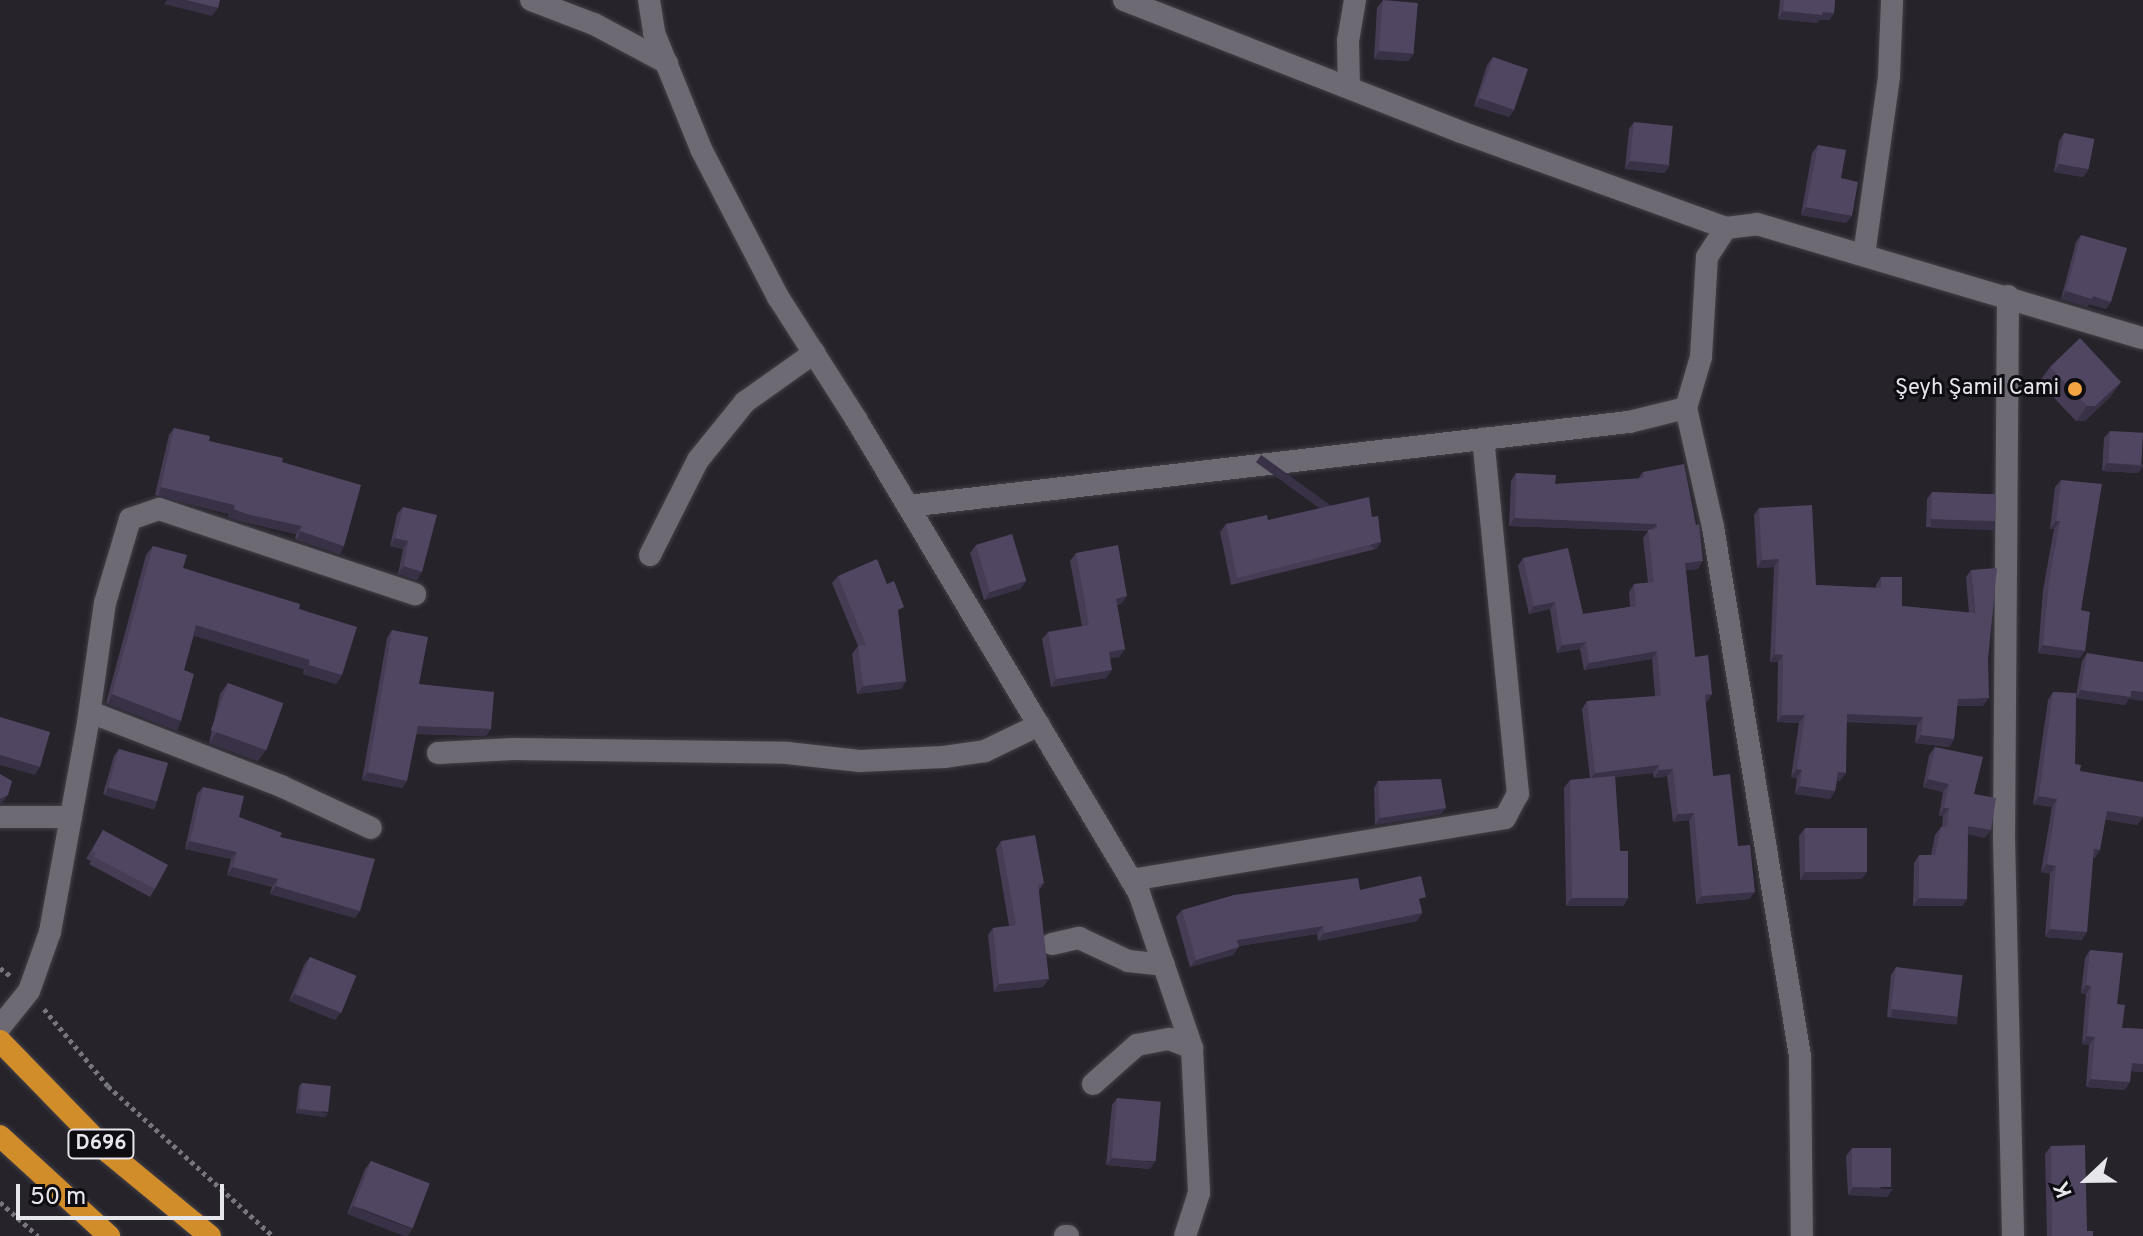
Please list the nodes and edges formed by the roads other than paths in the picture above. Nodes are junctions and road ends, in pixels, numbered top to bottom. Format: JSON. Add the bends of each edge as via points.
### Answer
{"nodes":[{"id":1,"x":531,"y":0,"type":"edge"},
{"id":2,"x":649,"y":0,"type":"edge"},
{"id":3,"x":1124,"y":0,"type":"edge"},
{"id":4,"x":1355,"y":0,"type":"edge"},
{"id":5,"x":1892,"y":0,"type":"edge"},
{"id":6,"x":667,"y":63,"type":"junction"},
{"id":7,"x":1349,"y":88,"type":"junction"},
{"id":8,"x":1726,"y":228,"type":"junction"},
{"id":9,"x":1864,"y":255,"type":"junction"},
{"id":10,"x":2008,"y":296,"type":"junction"},
{"id":11,"x":2143,"y":338,"type":"edge"},
{"id":12,"x":814,"y":353,"type":"junction"},
{"id":13,"x":1686,"y":408,"type":"junction"},
{"id":14,"x":1483,"y":439,"type":"junction"},
{"id":15,"x":908,"y":506,"type":"junction"},
{"id":16,"x":650,"y":555,"type":"dead end"},
{"id":17,"x":415,"y":594,"type":"dead end"},
{"id":18,"x":90,"y":712,"type":"junction"},
{"id":19,"x":1039,"y":725,"type":"junction"},
{"id":20,"x":438,"y":753,"type":"dead end"},
{"id":21,"x":0,"y":817,"type":"edge"},
{"id":22,"x":71,"y":817,"type":"junction"},
{"id":23,"x":371,"y":828,"type":"dead end"},
{"id":24,"x":1131,"y":880,"type":"junction"},
{"id":25,"x":1052,"y":944,"type":"dead end"},
{"id":26,"x":1164,"y":965,"type":"junction"},
{"id":27,"x":0,"y":1027,"type":"edge"},
{"id":28,"x":0,"y":1041,"type":"edge"},
{"id":29,"x":1192,"y":1048,"type":"junction"},
{"id":30,"x":1093,"y":1084,"type":"dead end"},
{"id":31,"x":0,"y":1136,"type":"edge"},
{"id":32,"x":109,"y":1236,"type":"edge"},
{"id":33,"x":210,"y":1236,"type":"edge"},
{"id":34,"x":1185,"y":1236,"type":"edge"},
{"id":35,"x":1802,"y":1236,"type":"edge"},
{"id":36,"x":2013,"y":1236,"type":"edge"}],
"edges":[{"from":1,"to":6,"type":"street","via":[[594,24]]},
{"from":2,"to":6,"type":"street","via":[[654,33]]},
{"from":3,"to":7,"type":"street"},
{"from":4,"to":7,"type":"street","via":[[1348,41]]},
{"from":5,"to":9,"type":"street","via":[[1889,76]]},
{"from":6,"to":12,"type":"street","via":[[709,164],[778,297]]},
{"from":7,"to":8,"type":"street"},
{"from":8,"to":9,"type":"street","via":[[1757,224]]},
{"from":8,"to":13,"type":"street","via":[[1707,257],[1701,357]]},
{"from":9,"to":10,"type":"street"},
{"from":10,"to":11,"type":"street"},
{"from":10,"to":36,"type":"street","via":[[2004,837]]},
{"from":12,"to":15,"type":"street"},
{"from":12,"to":16,"type":"street","via":[[745,402],[698,460]]},
{"from":13,"to":14,"type":"street","via":[[1629,422]]},
{"from":13,"to":35,"type":"street","via":[[1713,527],[1800,1056]]},
{"from":14,"to":15,"type":"street"},
{"from":14,"to":24,"type":"street","via":[[1518,794],[1505,818]]},
{"from":15,"to":19,"type":"street"},
{"from":17,"to":18,"type":"street","via":[[159,509],[130,519],[105,603]]},
{"from":18,"to":22,"type":"street"},
{"from":18,"to":23,"type":"street","via":[[281,786]]},
{"from":19,"to":20,"type":"street","via":[[985,751],[874,761],[787,753]]},
{"from":19,"to":24,"type":"street"},
{"from":21,"to":22,"type":"street"},
{"from":22,"to":27,"type":"street","via":[[50,932],[29,991]]},
{"from":24,"to":26,"type":"street"},
{"from":25,"to":26,"type":"street","via":[[1079,938],[1128,961]]},
{"from":26,"to":29,"type":"street"},
{"from":28,"to":33,"type":"highway","number":"D696","via":[[108,1152]]},
{"from":29,"to":30,"type":"street","via":[[1169,1039],[1137,1045]]},
{"from":29,"to":34,"type":"street","via":[[1199,1193]]},
{"from":31,"to":32,"type":"highway","number":"D696"}]}
